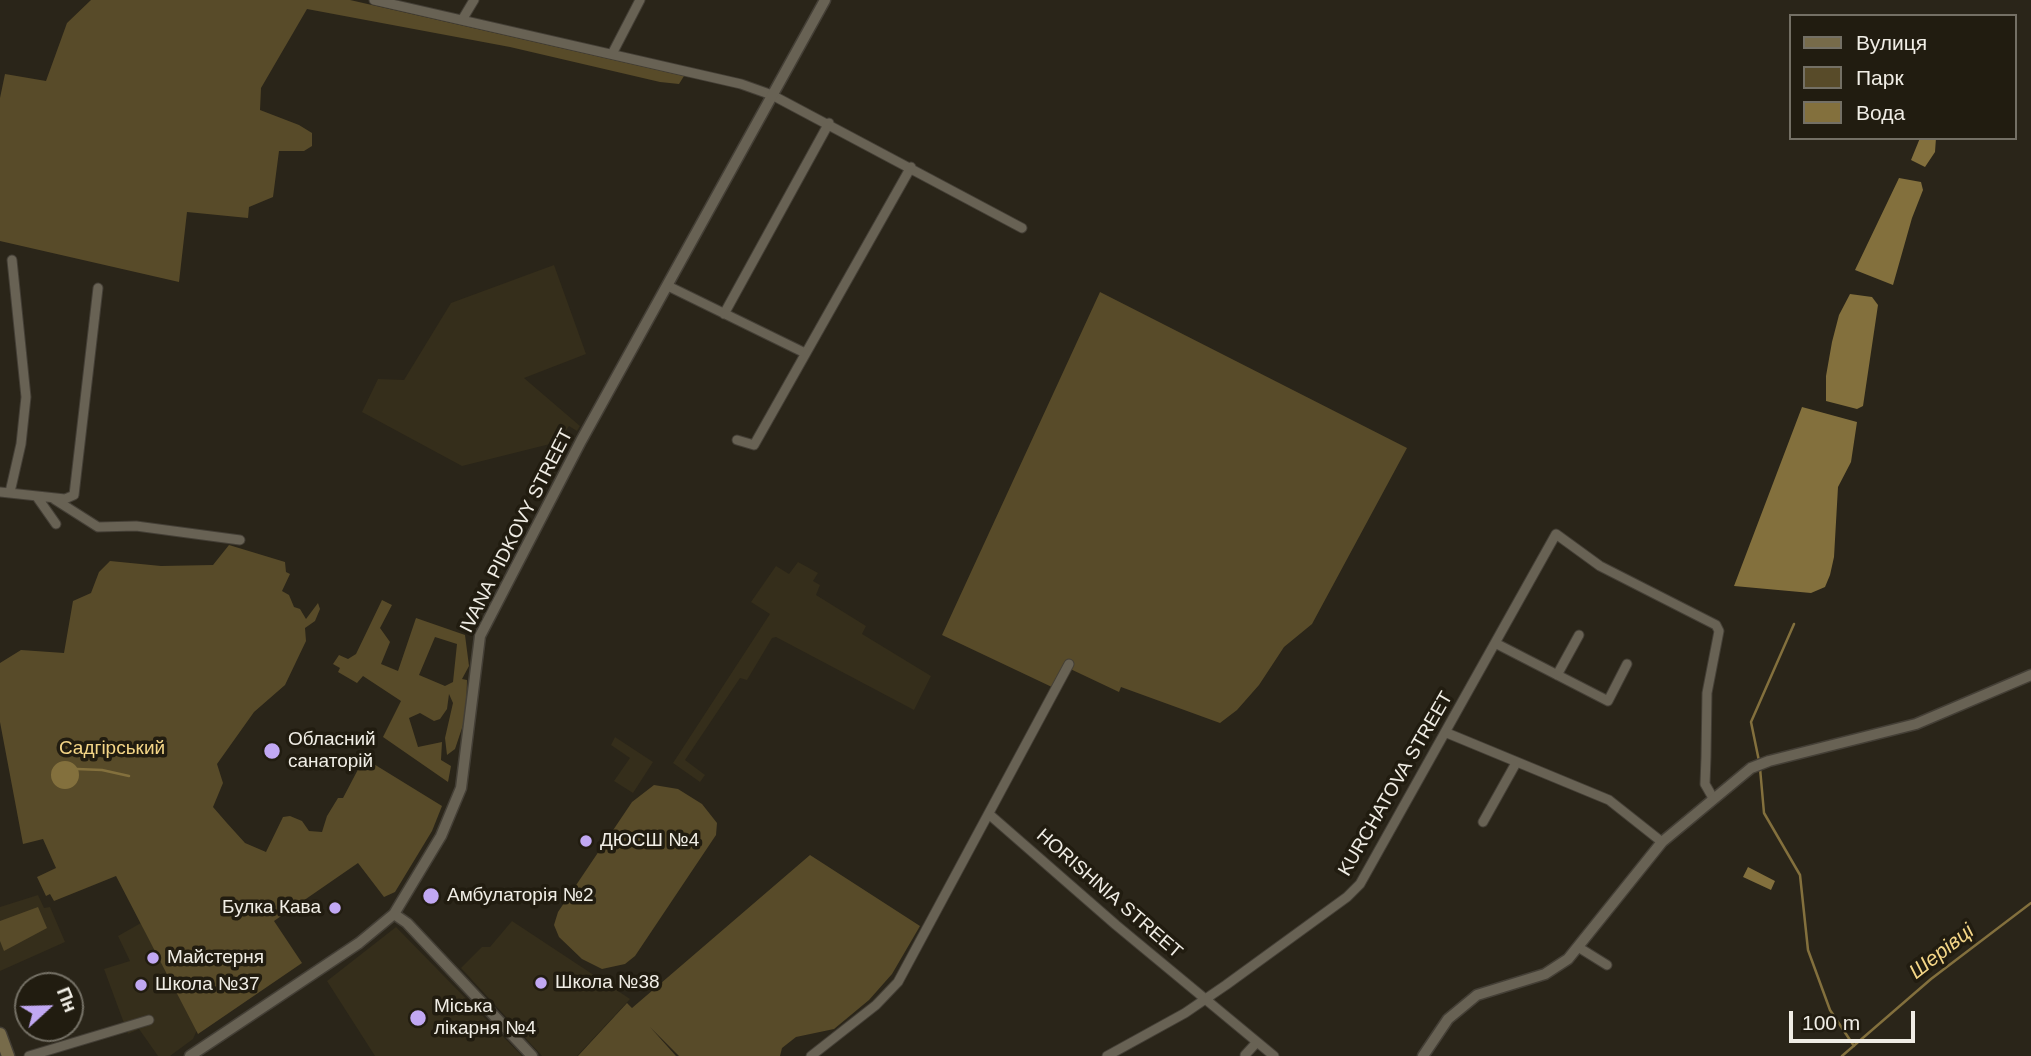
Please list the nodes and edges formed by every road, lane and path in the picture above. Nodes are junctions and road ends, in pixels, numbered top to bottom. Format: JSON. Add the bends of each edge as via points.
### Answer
{"nodes":[{"id":1,"x":374,"y":0,"type":"edge"},
{"id":2,"x":474,"y":0,"type":"edge"},
{"id":3,"x":640,"y":0,"type":"edge"},
{"id":4,"x":825,"y":0,"type":"edge"},
{"id":5,"x":463,"y":20,"type":"junction"},
{"id":6,"x":612,"y":54,"type":"junction"},
{"id":7,"x":772,"y":94,"type":"junction"},
{"id":8,"x":829,"y":123,"type":"junction"},
{"id":9,"x":911,"y":167,"type":"junction"},
{"id":10,"x":1022,"y":228,"type":"dead end"},
{"id":11,"x":12,"y":260,"type":"dead end"},
{"id":12,"x":668,"y":286,"type":"junction"},
{"id":13,"x":98,"y":288,"type":"dead end"},
{"id":14,"x":724,"y":314,"type":"junction"},
{"id":15,"x":805,"y":353,"type":"junction"},
{"id":16,"x":737,"y":440,"type":"dead end"},
{"id":17,"x":0,"y":492,"type":"edge"},
{"id":18,"x":10,"y":492,"type":"junction"},
{"id":19,"x":37,"y":497,"type":"junction"},
{"id":20,"x":52,"y":498,"type":"junction"},
{"id":21,"x":55,"y":524,"type":"dead end"},
{"id":22,"x":240,"y":540,"type":"dead end"},
{"id":23,"x":1579,"y":635,"type":"dead end"},
{"id":24,"x":1497,"y":644,"type":"junction"},
{"id":25,"x":1069,"y":664,"type":"dead end"},
{"id":26,"x":1627,"y":664,"type":"dead end"},
{"id":27,"x":1557,"y":675,"type":"junction"},
{"id":28,"x":2031,"y":675,"type":"edge"},
{"id":29,"x":1447,"y":733,"type":"junction"},
{"id":30,"x":1516,"y":763,"type":"junction"},
{"id":31,"x":1713,"y":798,"type":"junction"},
{"id":32,"x":990,"y":815,"type":"junction"},
{"id":33,"x":1483,"y":822,"type":"dead end"},
{"id":34,"x":1662,"y":842,"type":"junction"},
{"id":35,"x":394,"y":914,"type":"junction"},
{"id":36,"x":1578,"y":947,"type":"junction"},
{"id":37,"x":1607,"y":965,"type":"dead end"},
{"id":38,"x":1205,"y":999,"type":"junction"},
{"id":39,"x":149,"y":1020,"type":"dead end"},
{"id":40,"x":0,"y":1034,"type":"edge"},
{"id":41,"x":1257,"y":1042,"type":"junction"},
{"id":42,"x":1245,"y":1055,"type":"edge"},
{"id":43,"x":8,"y":1056,"type":"edge"},
{"id":44,"x":29,"y":1056,"type":"edge"},
{"id":45,"x":190,"y":1056,"type":"edge"},
{"id":46,"x":532,"y":1056,"type":"edge"},
{"id":47,"x":811,"y":1056,"type":"edge"},
{"id":48,"x":1107,"y":1056,"type":"edge"},
{"id":49,"x":1274,"y":1056,"type":"edge"},
{"id":50,"x":1423,"y":1056,"type":"edge"}],
"edges":[{"from":1,"to":5,"type":"street"},
{"from":2,"to":5,"type":"street"},
{"from":3,"to":6,"type":"street"},
{"from":4,"to":7,"type":"street","name":"IVANA PIDKOVY STREET"},
{"from":5,"to":6,"type":"street"},
{"from":6,"to":7,"type":"street"},
{"from":7,"to":8,"type":"street"},
{"from":7,"to":12,"type":"street","name":"IVANA PIDKOVY STREET"},
{"from":8,"to":9,"type":"street"},
{"from":8,"to":14,"type":"street"},
{"from":9,"to":10,"type":"street"},
{"from":9,"to":15,"type":"street"},
{"from":11,"to":18,"type":"street","via":[[26,397]]},
{"from":12,"to":14,"type":"street"},
{"from":12,"to":35,"type":"street","name":"IVANA PIDKOVY STREET","via":[[581,441],[481,636],[461,788],[440,836]]},
{"from":13,"to":20,"type":"street","via":[[74,495]]},
{"from":14,"to":15,"type":"street"},
{"from":15,"to":16,"type":"street","via":[[754,445]]},
{"from":17,"to":18,"type":"street"},
{"from":18,"to":19,"type":"street"},
{"from":19,"to":20,"type":"street"},
{"from":19,"to":21,"type":"street"},
{"from":20,"to":22,"type":"street","via":[[98,527],[136,526]]},
{"from":23,"to":27,"type":"street"},
{"from":24,"to":27,"type":"street"},
{"from":24,"to":29,"type":"street","name":"KURCHATOVA STREET"},
{"from":24,"to":31,"type":"street","name":"KURCHATOVA STREET","via":[[1556,534],[1600,566],[1716,625],[1705,784]]},
{"from":25,"to":32,"type":"street"},
{"from":26,"to":27,"type":"street","via":[[1608,701]]},
{"from":28,"to":31,"type":"street","via":[[1916,724],[1759,764]]},
{"from":29,"to":30,"type":"street"},
{"from":29,"to":38,"type":"street","name":"KURCHATOVA STREET","via":[[1360,884]]},
{"from":30,"to":33,"type":"street"},
{"from":30,"to":34,"type":"street","via":[[1609,800]]},
{"from":31,"to":34,"type":"street"},
{"from":32,"to":38,"type":"street","name":"HORISHNIA STREET"},
{"from":32,"to":47,"type":"street","via":[[898,982]]},
{"from":34,"to":36,"type":"street"},
{"from":35,"to":45,"type":"street","name":"IVANA PIDKOVY STREET","via":[[359,943]]},
{"from":35,"to":46,"type":"street"},
{"from":36,"to":37,"type":"street"},
{"from":36,"to":50,"type":"street","via":[[1569,959],[1545,974],[1477,995],[1448,1019]]},
{"from":38,"to":41,"type":"street","name":"HORISHNIA STREET"},
{"from":38,"to":48,"type":"street","name":"KURCHATOVA STREET"},
{"from":39,"to":44,"type":"street"},
{"from":40,"to":43,"type":"main road"},
{"from":41,"to":42,"type":"street"},
{"from":41,"to":49,"type":"street","name":"HORISHNIA STREET"}]}
